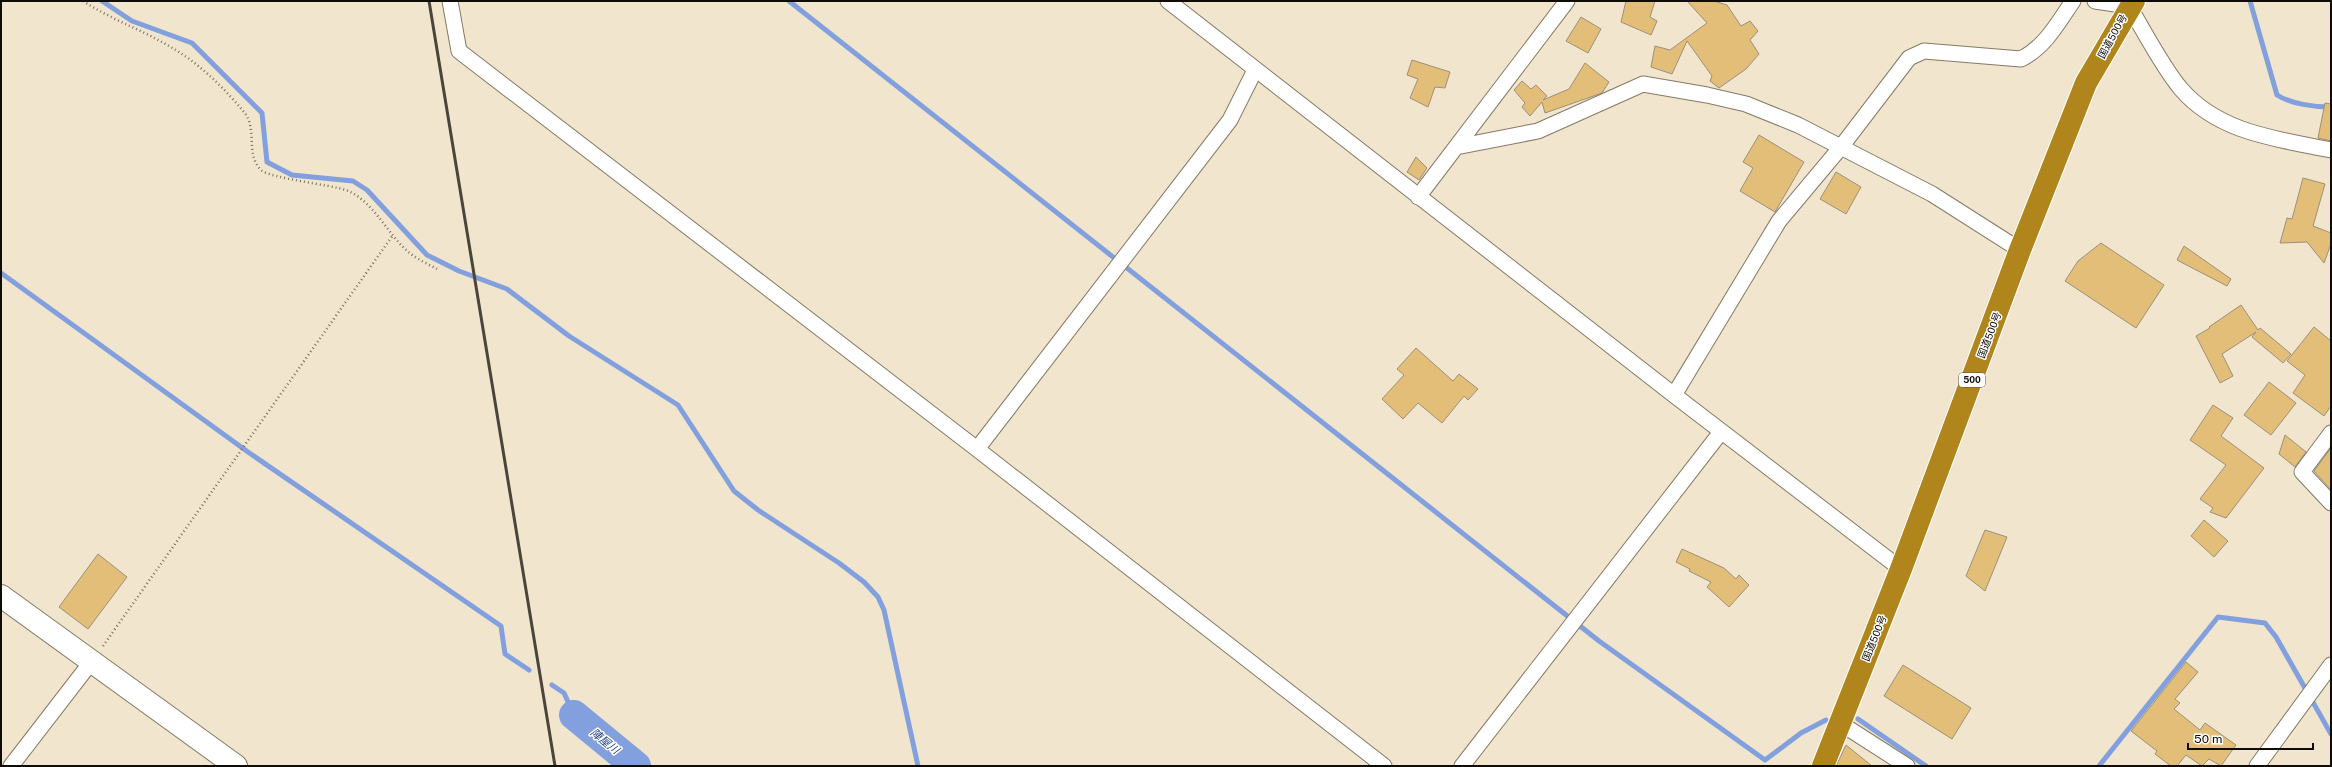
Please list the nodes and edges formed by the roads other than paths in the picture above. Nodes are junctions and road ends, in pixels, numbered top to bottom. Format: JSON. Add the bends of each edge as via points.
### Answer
{"nodes":[{"id":1,"x":450,"y":1,"type":"edge"},
{"id":2,"x":1168,"y":1,"type":"edge"},
{"id":3,"x":1567,"y":1,"type":"edge"},
{"id":4,"x":2073,"y":1,"type":"edge"},
{"id":5,"x":2095,"y":1,"type":"edge"},
{"id":6,"x":2130,"y":3,"type":"edge"},
{"id":7,"x":1255,"y":70,"type":"junction"},
{"id":8,"x":1456,"y":147,"type":"junction"},
{"id":9,"x":1841,"y":147,"type":"junction"},
{"id":10,"x":2331,"y":150,"type":"edge"},
{"id":11,"x":1418,"y":197,"type":"junction"},
{"id":12,"x":2020,"y":250,"type":"junction"},
{"id":13,"x":1674,"y":396,"type":"junction"},
{"id":14,"x":1721,"y":432,"type":"junction"},
{"id":15,"x":2331,"y":433,"type":"edge"},
{"id":16,"x":977,"y":449,"type":"junction"},
{"id":17,"x":2331,"y":503,"type":"edge"},
{"id":18,"x":1901,"y":569,"type":"junction"},
{"id":19,"x":1,"y":596,"type":"edge"},
{"id":20,"x":92,"y":662,"type":"junction"},
{"id":21,"x":2331,"y":665,"type":"edge"},
{"id":22,"x":1840,"y":723,"type":"junction"},
{"id":23,"x":11,"y":766,"type":"edge"},
{"id":24,"x":236,"y":766,"type":"edge"},
{"id":25,"x":1384,"y":766,"type":"edge"},
{"id":26,"x":1462,"y":766,"type":"edge"},
{"id":27,"x":1823,"y":766,"type":"edge"},
{"id":28,"x":1907,"y":766,"type":"edge"},
{"id":29,"x":2257,"y":766,"type":"edge"}],
"edges":[{"from":1,"to":16,"type":"street","via":[[459,51]]},
{"from":2,"to":7,"type":"street"},
{"from":3,"to":8,"type":"street"},
{"from":4,"to":9,"type":"street","via":[[2048,38],[2021,59],[1924,51],[1909,58]]},
{"from":5,"to":6,"type":"street"},
{"from":6,"to":10,"type":"street","via":[[2180,88],[2210,115],[2248,133]]},
{"from":6,"to":12,"type":"highway","name":"国道500号","number":"500","via":[[2086,83]]},
{"from":7,"to":11,"type":"street"},
{"from":7,"to":16,"type":"street","via":[[1230,120]]},
{"from":8,"to":9,"type":"street","via":[[1538,130],[1643,84],[1746,104],[1798,125]]},
{"from":8,"to":11,"type":"street"},
{"from":9,"to":12,"type":"street","via":[[1932,194]]},
{"from":9,"to":13,"type":"street","via":[[1779,221]]},
{"from":11,"to":13,"type":"street"},
{"from":12,"to":18,"type":"highway","name":"国道500号","number":"500"},
{"from":13,"to":14,"type":"street"},
{"from":14,"to":18,"type":"street"},
{"from":14,"to":26,"type":"street"},
{"from":15,"to":17,"type":"street","via":[[2302,472]]},
{"from":16,"to":25,"type":"street"},
{"from":18,"to":22,"type":"highway","name":"国道500号","number":"500"},
{"from":19,"to":20,"type":"street"},
{"from":20,"to":23,"type":"street"},
{"from":20,"to":24,"type":"street"},
{"from":21,"to":29,"type":"street"},
{"from":22,"to":27,"type":"highway","name":"国道500号","number":"500"},
{"from":22,"to":28,"type":"street"}]}
